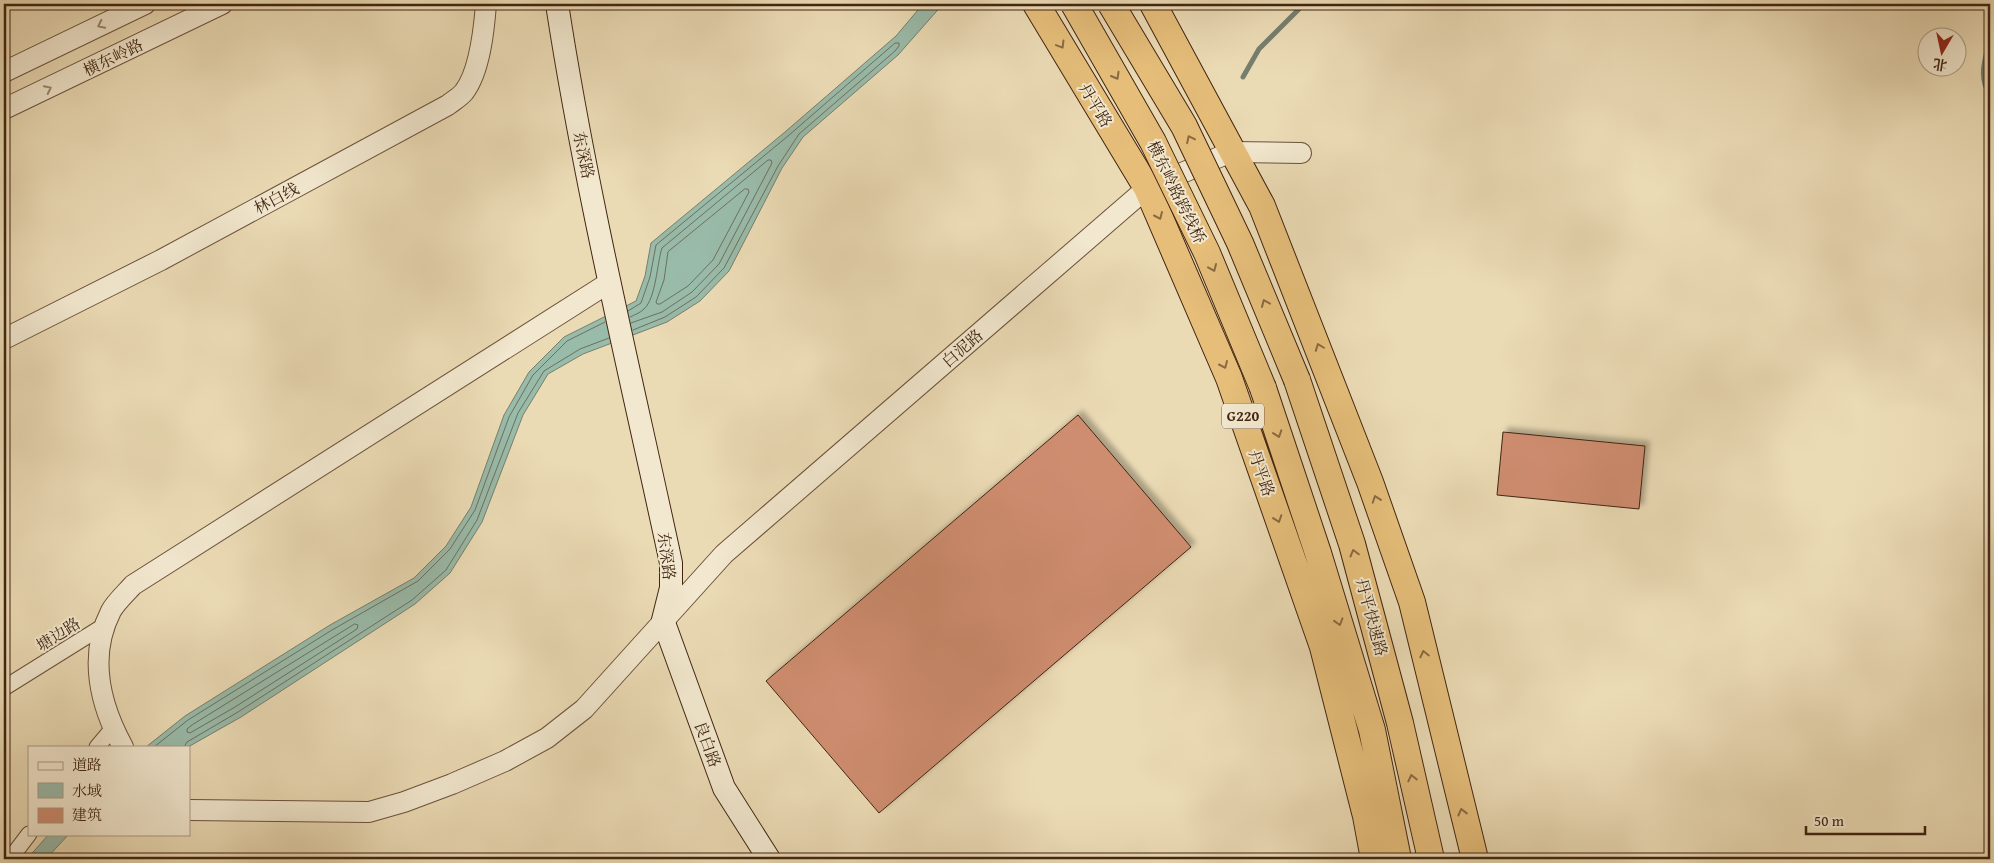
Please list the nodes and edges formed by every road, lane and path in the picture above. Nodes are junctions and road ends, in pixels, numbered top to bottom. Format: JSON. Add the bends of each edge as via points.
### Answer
{"nodes":[{"id":1,"x":145,"y":4,"type":"edge"},
{"id":2,"x":222,"y":4,"type":"edge"},
{"id":3,"x":486,"y":4,"type":"edge"},
{"id":4,"x":557,"y":4,"type":"edge"},
{"id":5,"x":1036,"y":4,"type":"edge"},
{"id":6,"x":1074,"y":4,"type":"edge"},
{"id":7,"x":1111,"y":4,"type":"edge"},
{"id":8,"x":1153,"y":4,"type":"edge"},
{"id":9,"x":4,"y":72,"type":"edge"},
{"id":10,"x":4,"y":109,"type":"edge"},
{"id":11,"x":1232,"y":152,"type":"junction"},
{"id":12,"x":1301,"y":153,"type":"dead end"},
{"id":13,"x":1147,"y":188,"type":"junction"},
{"id":14,"x":610,"y":282,"type":"junction"},
{"id":15,"x":4,"y":339,"type":"edge"},
{"id":16,"x":1263,"y":388,"type":"joint"},
{"id":17,"x":663,"y":620,"type":"junction"},
{"id":18,"x":105,"y":625,"type":"junction"},
{"id":19,"x":4,"y":688,"type":"edge"},
{"id":20,"x":113,"y":728,"type":"junction"},
{"id":21,"x":98,"y":746,"type":"edge"},
{"id":22,"x":122,"y":746,"type":"edge"},
{"id":23,"x":190,"y":810,"type":"edge"},
{"id":24,"x":28,"y":835,"type":"edge"},
{"id":25,"x":10,"y":859,"type":"edge"},
{"id":26,"x":769,"y":859,"type":"edge"},
{"id":27,"x":1374,"y":859,"type":"edge"},
{"id":28,"x":1398,"y":859,"type":"edge"},
{"id":29,"x":1431,"y":859,"type":"edge"},
{"id":30,"x":1474,"y":859,"type":"edge"}],
"edges":[{"from":1,"to":9,"type":"street","name":"横东岭路","one_way":true},
{"from":10,"to":2,"type":"street","name":"横东岭路","one_way":true},
{"from":3,"to":15,"type":"street","name":"林白线","via":[[484,31],[473,76],[463,93],[448,105],[161,260]]},
{"from":4,"to":14,"type":"main road","name":"东深路","via":[[571,95]]},
{"from":5,"to":13,"type":"highway","name":"丹平路","number":"G220","one_way":true},
{"from":6,"to":16,"type":"highway","name":"横东岭路跨线桥","one_way":true,"bridge":true,"via":[[1157,149],[1207,253]]},
{"from":29,"to":7,"type":"highway","name":"丹平快速路","one_way":true,"bridge":true,"via":[[1400,723],[1352,544],[1297,380],[1240,243],[1184,126]]},
{"from":8,"to":11,"type":"highway"},
{"from":11,"to":12,"type":"street","name":"白泥路"},
{"from":11,"to":13,"type":"street","name":"白泥路"},
{"from":30,"to":11,"type":"highway","one_way":true,"via":[[1412,602],[1370,482],[1262,206]]},
{"from":13,"to":17,"type":"street","name":"白泥路","via":[[724,554]]},
{"from":13,"to":27,"type":"highway","name":"丹平路","number":"G220","one_way":true,"via":[[1229,378],[1320,637]]},
{"from":14,"to":17,"type":"main road","name":"东深路","via":[[671,563],[671,588]]},
{"from":14,"to":18,"type":"street","via":[[133,585],[111,610]]},
{"from":16,"to":28,"type":"highway","name":"丹平快速路","one_way":true,"via":[[1372,730]]},
{"from":17,"to":23,"type":"street","name":"白泥路","via":[[612,681],[577,715],[547,738],[452,784],[369,812]]},
{"from":17,"to":26,"type":"main road","name":"良白路","via":[[724,788]]},
{"from":18,"to":19,"type":"street","name":"塘边路"},
{"from":18,"to":20,"type":"street","via":[[100,638],[98,664],[101,691]]},
{"from":20,"to":21,"type":"street"},
{"from":20,"to":22,"type":"street"},
{"from":24,"to":25,"type":"street"}]}
